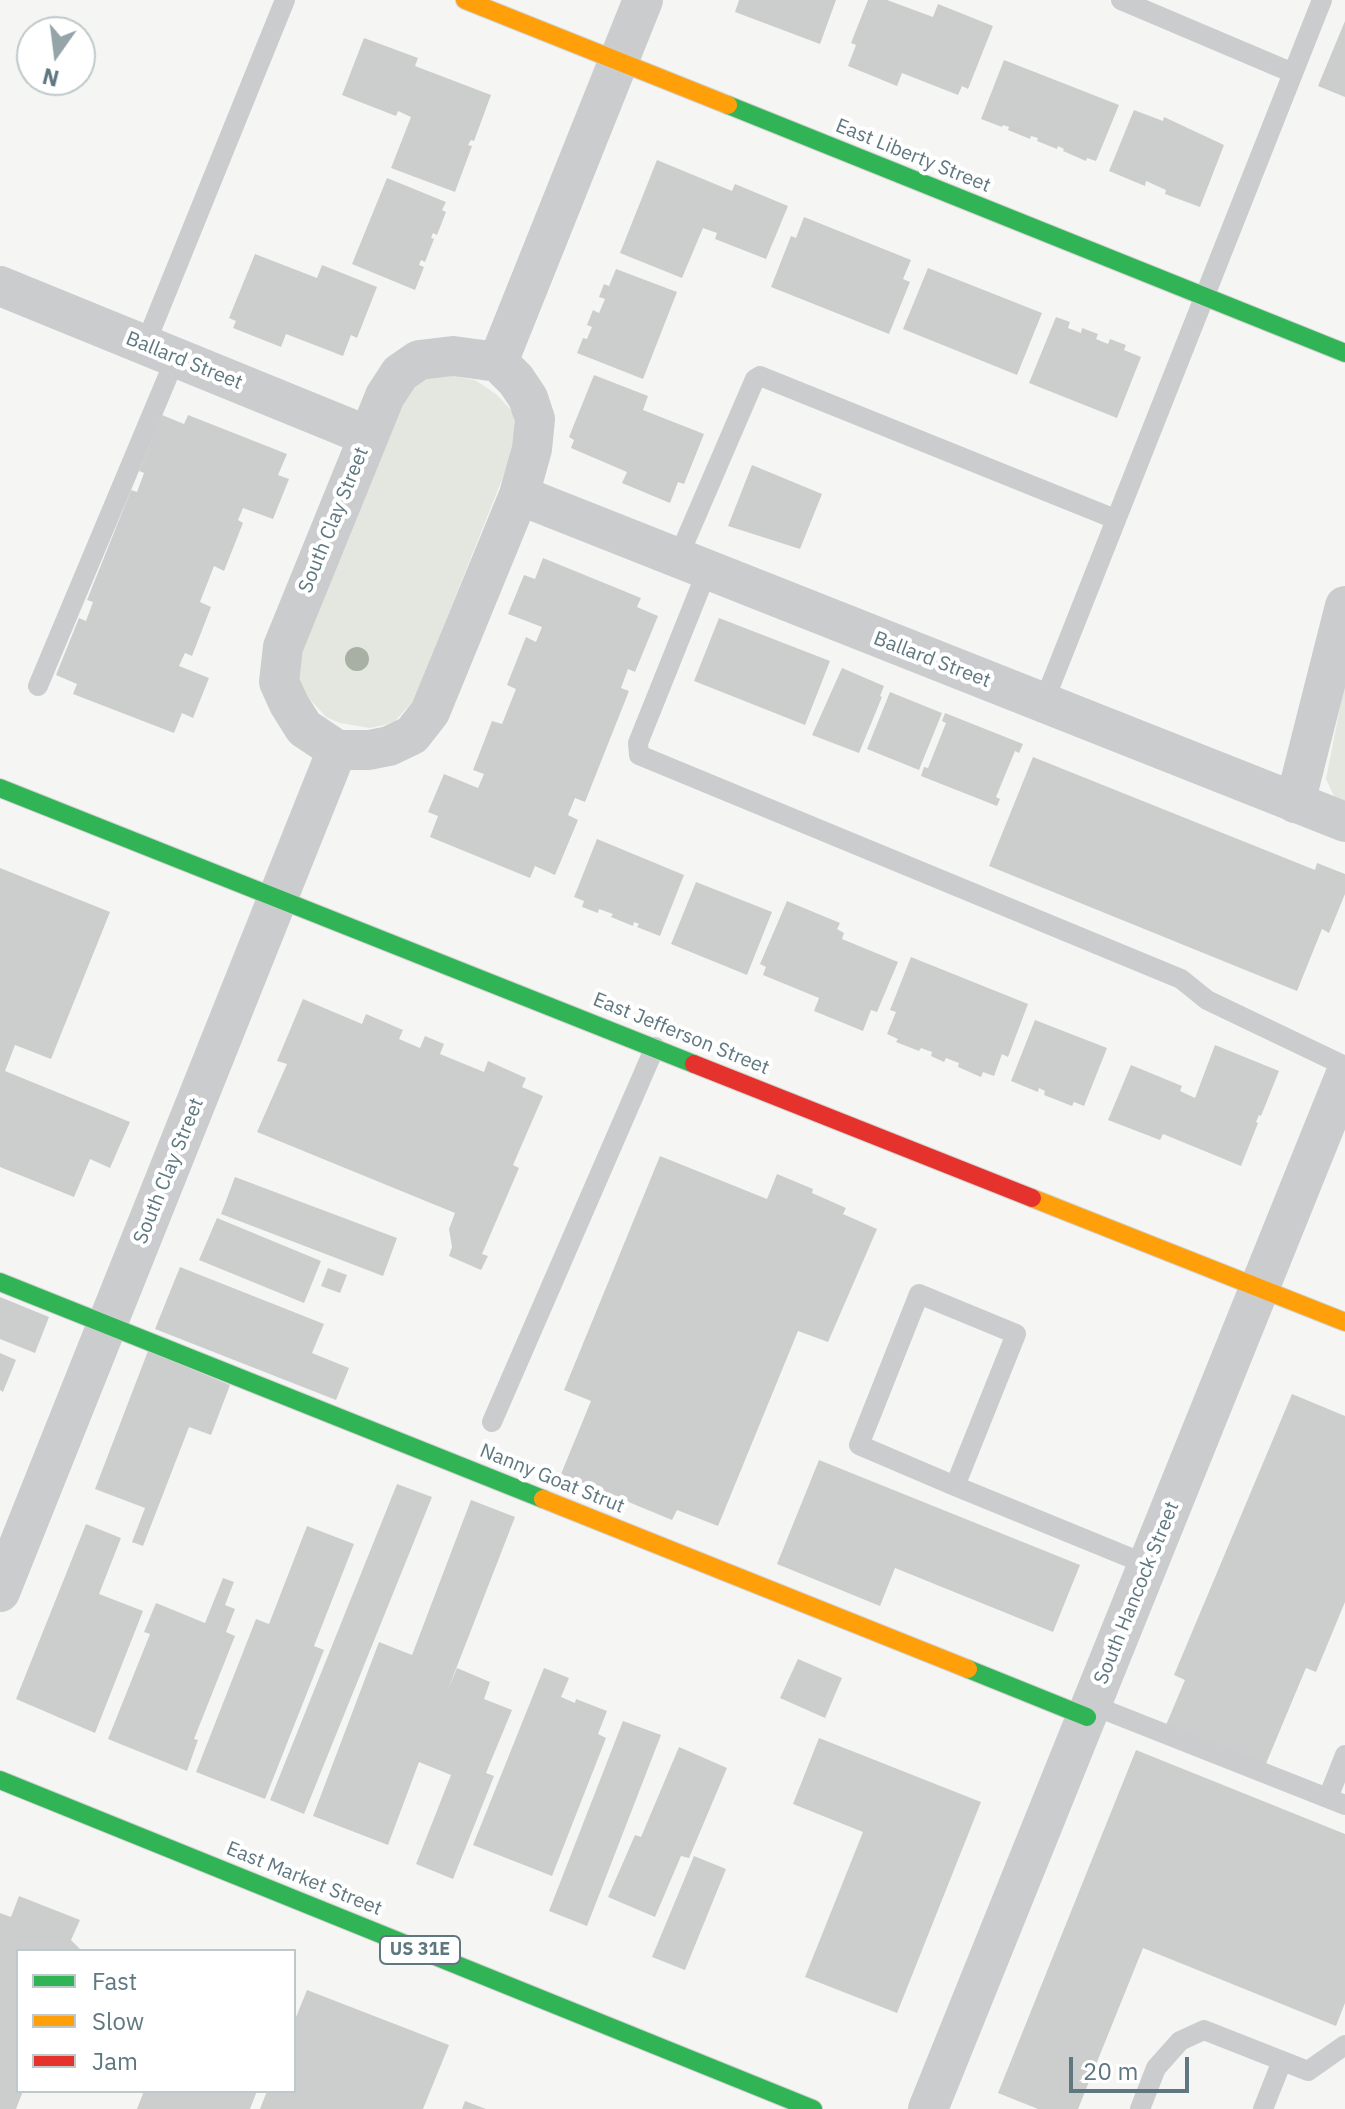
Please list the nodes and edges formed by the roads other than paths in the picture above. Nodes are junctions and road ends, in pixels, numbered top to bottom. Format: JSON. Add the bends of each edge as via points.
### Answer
{"nodes":[{"id":1,"x":285,"y":0,"type":"edge"},
{"id":2,"x":465,"y":0,"type":"edge"},
{"id":3,"x":643,"y":0,"type":"edge"},
{"id":4,"x":1121,"y":0,"type":"edge"},
{"id":5,"x":1322,"y":0,"type":"edge"},
{"id":6,"x":618,"y":61,"type":"junction"},
{"id":7,"x":1293,"y":73,"type":"junction"},
{"id":8,"x":0,"y":286,"type":"edge"},
{"id":9,"x":1203,"y":296,"type":"junction"},
{"id":10,"x":161,"y":351,"type":"junction"},
{"id":11,"x":1345,"y":353,"type":"edge"},
{"id":12,"x":498,"y":362,"type":"junction"},
{"id":13,"x":368,"y":436,"type":"junction"},
{"id":14,"x":519,"y":495,"type":"junction"},
{"id":15,"x":1115,"y":519,"type":"junction"},
{"id":16,"x":692,"y":566,"type":"junction"},
{"id":17,"x":1345,"y":606,"type":"edge"},
{"id":18,"x":38,"y":686,"type":"dead end"},
{"id":19,"x":1043,"y":704,"type":"junction"},
{"id":20,"x":337,"y":750,"type":"junction"},
{"id":21,"x":0,"y":788,"type":"edge"},
{"id":22,"x":1295,"y":803,"type":"junction"},
{"id":23,"x":1345,"y":822,"type":"edge"},
{"id":24,"x":278,"y":898,"type":"junction"},
{"id":25,"x":655,"y":1047,"type":"junction"},
{"id":26,"x":1345,"y":1066,"type":"edge"},
{"id":27,"x":1345,"y":1076,"type":"edge"},
{"id":28,"x":0,"y":1282,"type":"edge"},
{"id":29,"x":1260,"y":1288,"type":"junction"},
{"id":30,"x":1345,"y":1322,"type":"edge"},
{"id":31,"x":107,"y":1325,"type":"junction"},
{"id":32,"x":492,"y":1422,"type":"dead end"},
{"id":33,"x":955,"y":1486,"type":"junction"},
{"id":34,"x":1148,"y":1565,"type":"junction"},
{"id":35,"x":0,"y":1592,"type":"edge"},
{"id":36,"x":1090,"y":1711,"type":"junction"},
{"id":37,"x":1345,"y":1755,"type":"edge"},
{"id":38,"x":0,"y":1780,"type":"edge"},
{"id":39,"x":1336,"y":1802,"type":"edge"},
{"id":40,"x":1345,"y":2045,"type":"edge"},
{"id":41,"x":1282,"y":2061,"type":"junction"},
{"id":42,"x":813,"y":2109,"type":"edge"},
{"id":43,"x":928,"y":2109,"type":"edge"},
{"id":44,"x":1140,"y":2109,"type":"edge"},
{"id":45,"x":1263,"y":2109,"type":"edge"}],
"edges":[{"from":1,"to":10,"type":"lane"},
{"from":2,"to":6,"type":"street","name":"East Liberty Street"},
{"from":3,"to":6,"type":"street"},
{"from":4,"to":7,"type":"lane"},
{"from":5,"to":7,"type":"lane"},
{"from":6,"to":9,"type":"street","name":"East Liberty Street"},
{"from":6,"to":12,"type":"street"},
{"from":7,"to":9,"type":"lane"},
{"from":8,"to":10,"type":"street","name":"Ballard Street"},
{"from":9,"to":11,"type":"street","name":"East Liberty Street"},
{"from":9,"to":15,"type":"lane"},
{"from":10,"to":13,"type":"street","name":"Ballard Street"},
{"from":10,"to":18,"type":"lane"},
{"from":12,"to":13,"type":"street","name":"South Clay Street","via":[[453,356],[419,360],[400,373]]},
{"from":12,"to":14,"type":"street","via":[[528,398],[535,419]]},
{"from":13,"to":20,"type":"street","name":"South Clay Street","via":[[283,647],[279,682],[304,728]]},
{"from":14,"to":16,"type":"street","name":"Ballard Street"},
{"from":14,"to":20,"type":"street","via":[[430,712],[412,735],[389,746]]},
{"from":15,"to":16,"type":"lane","via":[[760,376]]},
{"from":15,"to":19,"type":"lane"},
{"from":16,"to":19,"type":"street","name":"Ballard Street"},
{"from":16,"to":26,"type":"lane","via":[[638,743],[639,755],[1181,979],[1207,1000]]},
{"from":17,"to":22,"type":"street"},
{"from":19,"to":22,"type":"street","name":"Ballard Street"},
{"from":20,"to":24,"type":"street","name":"South Clay Street"},
{"from":21,"to":24,"type":"street","name":"East Jefferson Street"},
{"from":22,"to":23,"type":"street","name":"Ballard Street"},
{"from":24,"to":25,"type":"street","name":"East Jefferson Street"},
{"from":24,"to":31,"type":"street","name":"South Clay Street"},
{"from":25,"to":29,"type":"street","name":"East Jefferson Street"},
{"from":25,"to":32,"type":"lane"},
{"from":27,"to":29,"type":"street","name":"South Hancock Street"},
{"from":28,"to":31,"type":"street","name":"Nanny Goat Strut"},
{"from":29,"to":30,"type":"street","name":"East Jefferson Street"},
{"from":29,"to":34,"type":"street","name":"South Hancock Street"},
{"from":31,"to":35,"type":"street","name":"South Clay Street"},
{"from":31,"to":36,"type":"street","name":"Nanny Goat Strut"},
{"from":33,"to":33,"type":"lane","via":[[859,1445],[919,1294],[1016,1334]]},
{"from":33,"to":34,"type":"lane"},
{"from":34,"to":36,"type":"street","name":"South Hancock Street"},
{"from":36,"to":39,"type":"lane"},
{"from":36,"to":43,"type":"street","name":"South Hancock Street"},
{"from":37,"to":39,"type":"lane"},
{"from":38,"to":42,"type":"street","name":"East Market Street","number":"US 31E"},
{"from":40,"to":41,"type":"lane","via":[[1308,2071]]},
{"from":41,"to":44,"type":"lane","via":[[1204,2030],[1180,2041],[1156,2068]]},
{"from":41,"to":45,"type":"lane"}]}
